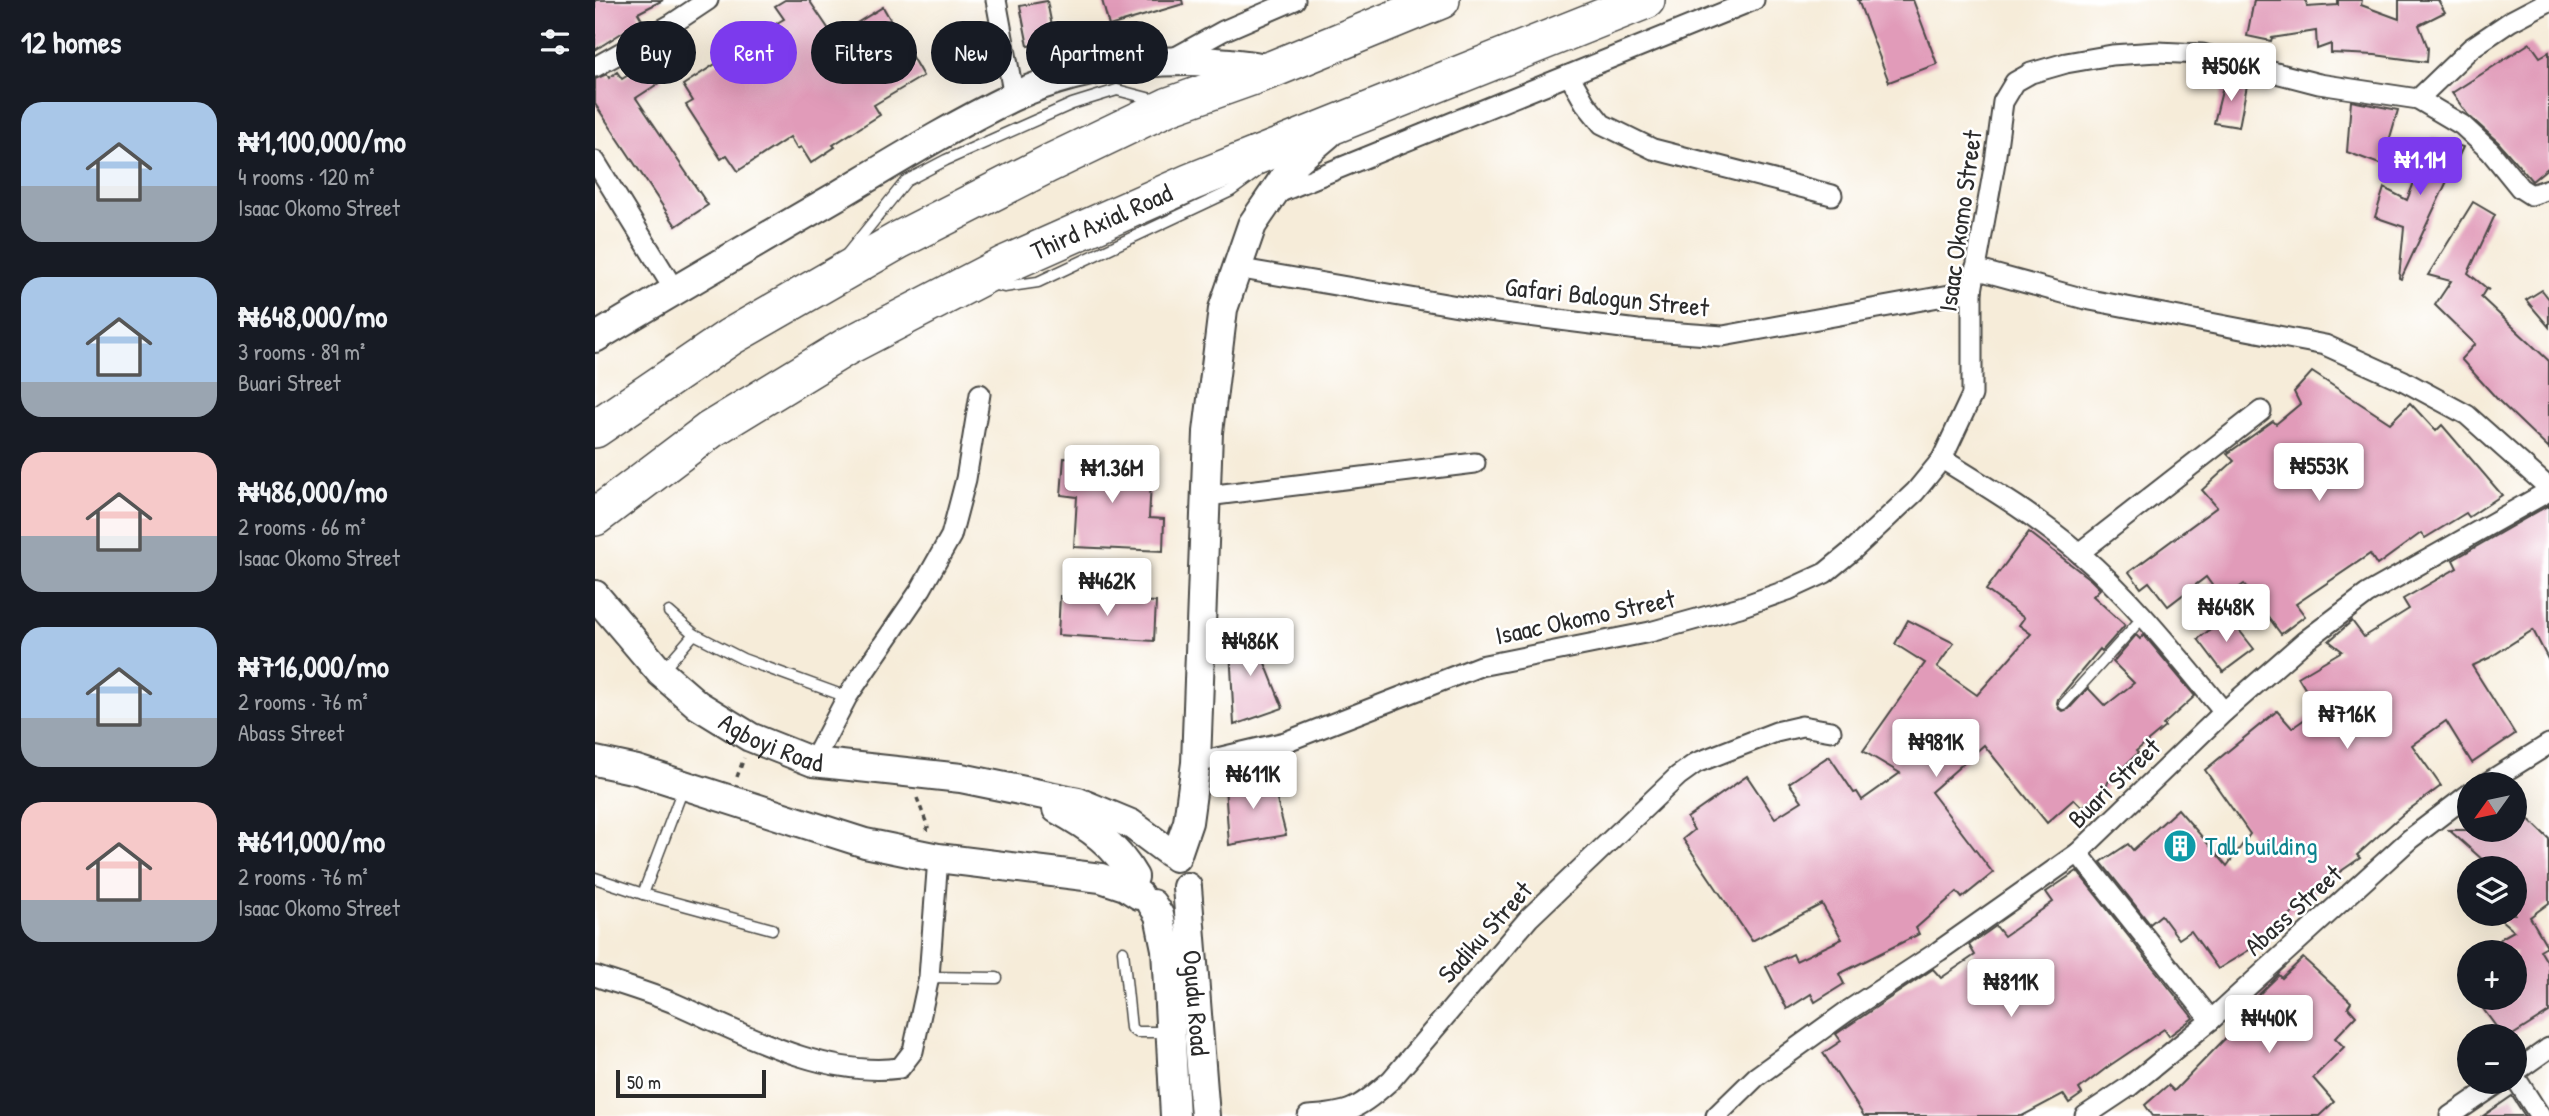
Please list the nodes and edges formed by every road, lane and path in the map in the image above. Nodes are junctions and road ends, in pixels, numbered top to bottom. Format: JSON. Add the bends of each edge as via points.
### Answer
{"nodes":[{"id":1,"x":708,"y":0,"type":"edge"},
{"id":2,"x":996,"y":0,"type":"edge"},
{"id":3,"x":1295,"y":0,"type":"edge"},
{"id":4,"x":1441,"y":0,"type":"edge"},
{"id":5,"x":1646,"y":0,"type":"edge"},
{"id":6,"x":1753,"y":0,"type":"edge"},
{"id":7,"x":2549,"y":1,"type":"edge"},
{"id":8,"x":1171,"y":60,"type":"junction"},
{"id":9,"x":595,"y":67,"type":"edge"},
{"id":10,"x":1273,"y":69,"type":"junction"},
{"id":11,"x":1569,"y":75,"type":"junction"},
{"id":12,"x":1014,"y":97,"type":"junction"},
{"id":13,"x":2418,"y":99,"type":"junction"},
{"id":14,"x":1169,"y":106,"type":"junction"},
{"id":15,"x":1354,"y":117,"type":"junction"},
{"id":16,"x":595,"y":161,"type":"edge"},
{"id":17,"x":2549,"y":189,"type":"edge"},
{"id":18,"x":1272,"y":195,"type":"junction"},
{"id":19,"x":1832,"y":195,"type":"dead end"},
{"id":20,"x":1236,"y":268,"type":"junction"},
{"id":21,"x":1976,"y":269,"type":"junction"},
{"id":22,"x":827,"y":281,"type":"junction"},
{"id":23,"x":675,"y":291,"type":"junction"},
{"id":24,"x":1972,"y":291,"type":"junction"},
{"id":25,"x":595,"y":338,"type":"edge"},
{"id":26,"x":980,"y":394,"type":"dead end"},
{"id":27,"x":2261,"y":411,"type":"dead end"},
{"id":28,"x":595,"y":429,"type":"edge"},
{"id":29,"x":1942,"y":459,"type":"junction"},
{"id":30,"x":1475,"y":463,"type":"dead end"},
{"id":31,"x":2549,"y":490,"type":"edge"},
{"id":32,"x":1207,"y":496,"type":"junction"},
{"id":33,"x":595,"y":517,"type":"edge"},
{"id":34,"x":2079,"y":553,"type":"junction"},
{"id":35,"x":595,"y":595,"type":"edge"},
{"id":36,"x":669,"y":612,"type":"dead end"},
{"id":37,"x":2145,"y":616,"type":"junction"},
{"id":38,"x":694,"y":634,"type":"junction"},
{"id":39,"x":661,"y":673,"type":"junction"},
{"id":40,"x":847,"y":698,"type":"junction"},
{"id":41,"x":2064,"y":704,"type":"dead end"},
{"id":42,"x":2224,"y":712,"type":"junction"},
{"id":43,"x":1831,"y":731,"type":"dead end"},
{"id":44,"x":2549,"y":744,"type":"edge"},
{"id":45,"x":745,"y":756,"type":"dead end"},
{"id":46,"x":595,"y":761,"type":"edge"},
{"id":47,"x":813,"y":762,"type":"junction"},
{"id":48,"x":1196,"y":763,"type":"junction"},
{"id":49,"x":2504,"y":772,"type":"edge"},
{"id":50,"x":737,"y":778,"type":"dead end"},
{"id":51,"x":684,"y":786,"type":"junction"},
{"id":52,"x":999,"y":786,"type":"junction"},
{"id":53,"x":916,"y":796,"type":"dead end"},
{"id":54,"x":2457,"y":803,"type":"edge"},
{"id":55,"x":930,"y":849,"type":"junction"},
{"id":56,"x":2078,"y":853,"type":"junction"},
{"id":57,"x":1173,"y":855,"type":"junction"},
{"id":58,"x":595,"y":878,"type":"edge"},
{"id":59,"x":1187,"y":887,"type":"junction"},
{"id":60,"x":1142,"y":892,"type":"junction"},
{"id":61,"x":643,"y":894,"type":"junction"},
{"id":62,"x":772,"y":929,"type":"dead end"},
{"id":63,"x":1123,"y":951,"type":"dead end"},
{"id":64,"x":595,"y":976,"type":"edge"},
{"id":65,"x":929,"y":977,"type":"junction"},
{"id":66,"x":997,"y":978,"type":"dead end"},
{"id":67,"x":2211,"y":1020,"type":"junction"},
{"id":68,"x":1170,"y":1032,"type":"junction"},
{"id":69,"x":2549,"y":1048,"type":"edge"},
{"id":70,"x":2527,"y":1065,"type":"edge"},
{"id":71,"x":2483,"y":1094,"type":"edge"},
{"id":72,"x":2527,"y":1094,"type":"edge"},
{"id":73,"x":1175,"y":1116,"type":"edge"},
{"id":74,"x":1205,"y":1116,"type":"edge"},
{"id":75,"x":1308,"y":1116,"type":"edge"},
{"id":76,"x":1716,"y":1116,"type":"edge"},
{"id":77,"x":2085,"y":1116,"type":"edge"},
{"id":78,"x":2451,"y":1116,"type":"edge"},
{"id":79,"x":2540,"y":1116,"type":"edge"}],
"edges":[{"from":1,"to":9,"type":"street"},
{"from":2,"to":12,"type":"street"},
{"from":3,"to":8,"type":"street","via":[[1223,30]]},
{"from":4,"to":10,"type":"highway"},
{"from":5,"to":15,"type":"highway","name":"Third Axial Road"},
{"from":6,"to":11,"type":"street"},
{"from":7,"to":13,"type":"street","via":[[2472,48]]},
{"from":8,"to":10,"type":"street"},
{"from":8,"to":12,"type":"street","via":[[1080,74]]},
{"from":10,"to":14,"type":"highway"},
{"from":11,"to":18,"type":"street"},
{"from":11,"to":19,"type":"street","via":[[1602,124],[1653,149]]},
{"from":12,"to":23,"type":"street"},
{"from":13,"to":17,"type":"street","name":"Isaac Okomo Street","via":[[2462,125],[2520,188],[2531,195]]},
{"from":13,"to":21,"type":"street","name":"Isaac Okomo Street","via":[[2319,84],[2202,54],[2112,55],[2031,73],[2015,82],[2003,102]]},
{"from":14,"to":22,"type":"highway","via":[[899,240]]},
{"from":14,"to":22,"type":"lane","via":[[1117,90],[1072,104],[906,181]]},
{"from":15,"to":18,"type":"street","via":[[1316,142]]},
{"from":15,"to":33,"type":"highway","name":"Third Axial Road","via":[[1179,187],[974,281],[846,346],[722,423]]},
{"from":16,"to":23,"type":"street"},
{"from":18,"to":20,"type":"street","via":[[1252,225]]},
{"from":20,"to":24,"type":"street","name":"Gafari Balogun Street","via":[[1481,310],[1723,336]]},
{"from":20,"to":32,"type":"street","via":[[1223,309],[1215,368]]},
{"from":21,"to":24,"type":"street","name":"Isaac Okomo Street"},
{"from":21,"to":31,"type":"street","via":[[2085,299],[2325,345],[2467,415]]},
{"from":22,"to":28,"type":"highway","via":[[730,337]]},
{"from":23,"to":25,"type":"street"},
{"from":24,"to":29,"type":"street","name":"Isaac Okomo Street","via":[[1972,395]]},
{"from":26,"to":40,"type":"street","via":[[951,536]]},
{"from":27,"to":34,"type":"street"},
{"from":29,"to":34,"type":"street","via":[[2008,499]]},
{"from":29,"to":48,"type":"street","name":"Isaac Okomo Street","via":[[1915,492],[1853,550],[1825,573],[1788,590],[1650,632],[1480,666],[1285,742]]},
{"from":30,"to":32,"type":"street"},
{"from":31,"to":42,"type":"street","name":"Buari Street","via":[[2367,594]]},
{"from":32,"to":48,"type":"street"},
{"from":34,"to":37,"type":"street"},
{"from":35,"to":39,"type":"street","name":"Agboyi Road"},
{"from":36,"to":38,"type":"lane"},
{"from":37,"to":41,"type":"lane"},
{"from":37,"to":42,"type":"street"},
{"from":38,"to":39,"type":"lane"},
{"from":38,"to":40,"type":"lane","via":[[743,659]]},
{"from":39,"to":47,"type":"street","name":"Agboyi Road","via":[[698,705],[750,737]]},
{"from":40,"to":47,"type":"street"},
{"from":42,"to":56,"type":"street","name":"Buari Street"},
{"from":43,"to":75,"type":"street","name":"Sadiku Street","via":[[1802,726],[1750,740],[1696,763],[1529,918],[1391,1080],[1341,1115]]},
{"from":44,"to":49,"type":"street"},
{"from":45,"to":50,"type":"path"},
{"from":46,"to":51,"type":"street"},
{"from":47,"to":52,"type":"street","name":"Agboyi Road"},
{"from":48,"to":57,"type":"street","via":[[1188,822]]},
{"from":51,"to":55,"type":"street","via":[[865,843]]},
{"from":51,"to":61,"type":"lane"},
{"from":52,"to":57,"type":"street","via":[[1104,811],[1131,824]]},
{"from":52,"to":60,"type":"street","name":"Ogudu Road","via":[[1053,807],[1097,832],[1123,859]]},
{"from":53,"to":55,"type":"path","via":[[928,827]]},
{"from":54,"to":67,"type":"street","name":"Abass Street","via":[[2410,839]]},
{"from":55,"to":60,"type":"street","via":[[1101,878]]},
{"from":55,"to":65,"type":"street"},
{"from":56,"to":67,"type":"street"},
{"from":56,"to":76,"type":"street","name":"Buari Street","via":[[1756,1077]]},
{"from":57,"to":59,"type":"street","via":[[1186,869]]},
{"from":57,"to":60,"type":"street","via":[[1164,851],[1149,854],[1136,867]]},
{"from":58,"to":61,"type":"lane"},
{"from":59,"to":60,"type":"street","via":[[1171,904]]},
{"from":59,"to":74,"type":"street","name":"Ogudu Road"},
{"from":60,"to":68,"type":"street","name":"Ogudu Road","via":[[1162,926]]},
{"from":61,"to":62,"type":"lane"},
{"from":63,"to":68,"type":"lane","via":[[1131,1028]]},
{"from":64,"to":65,"type":"street","via":[[672,1003],[779,1050],[879,1070],[900,1068],[913,1051]]},
{"from":65,"to":66,"type":"lane"},
{"from":67,"to":77,"type":"street","name":"Abass Street"},
{"from":68,"to":73,"type":"street","name":"Ogudu Road"},
{"from":69,"to":70,"type":"street"},
{"from":71,"to":78,"type":"street"},
{"from":72,"to":79,"type":"street"}]}
